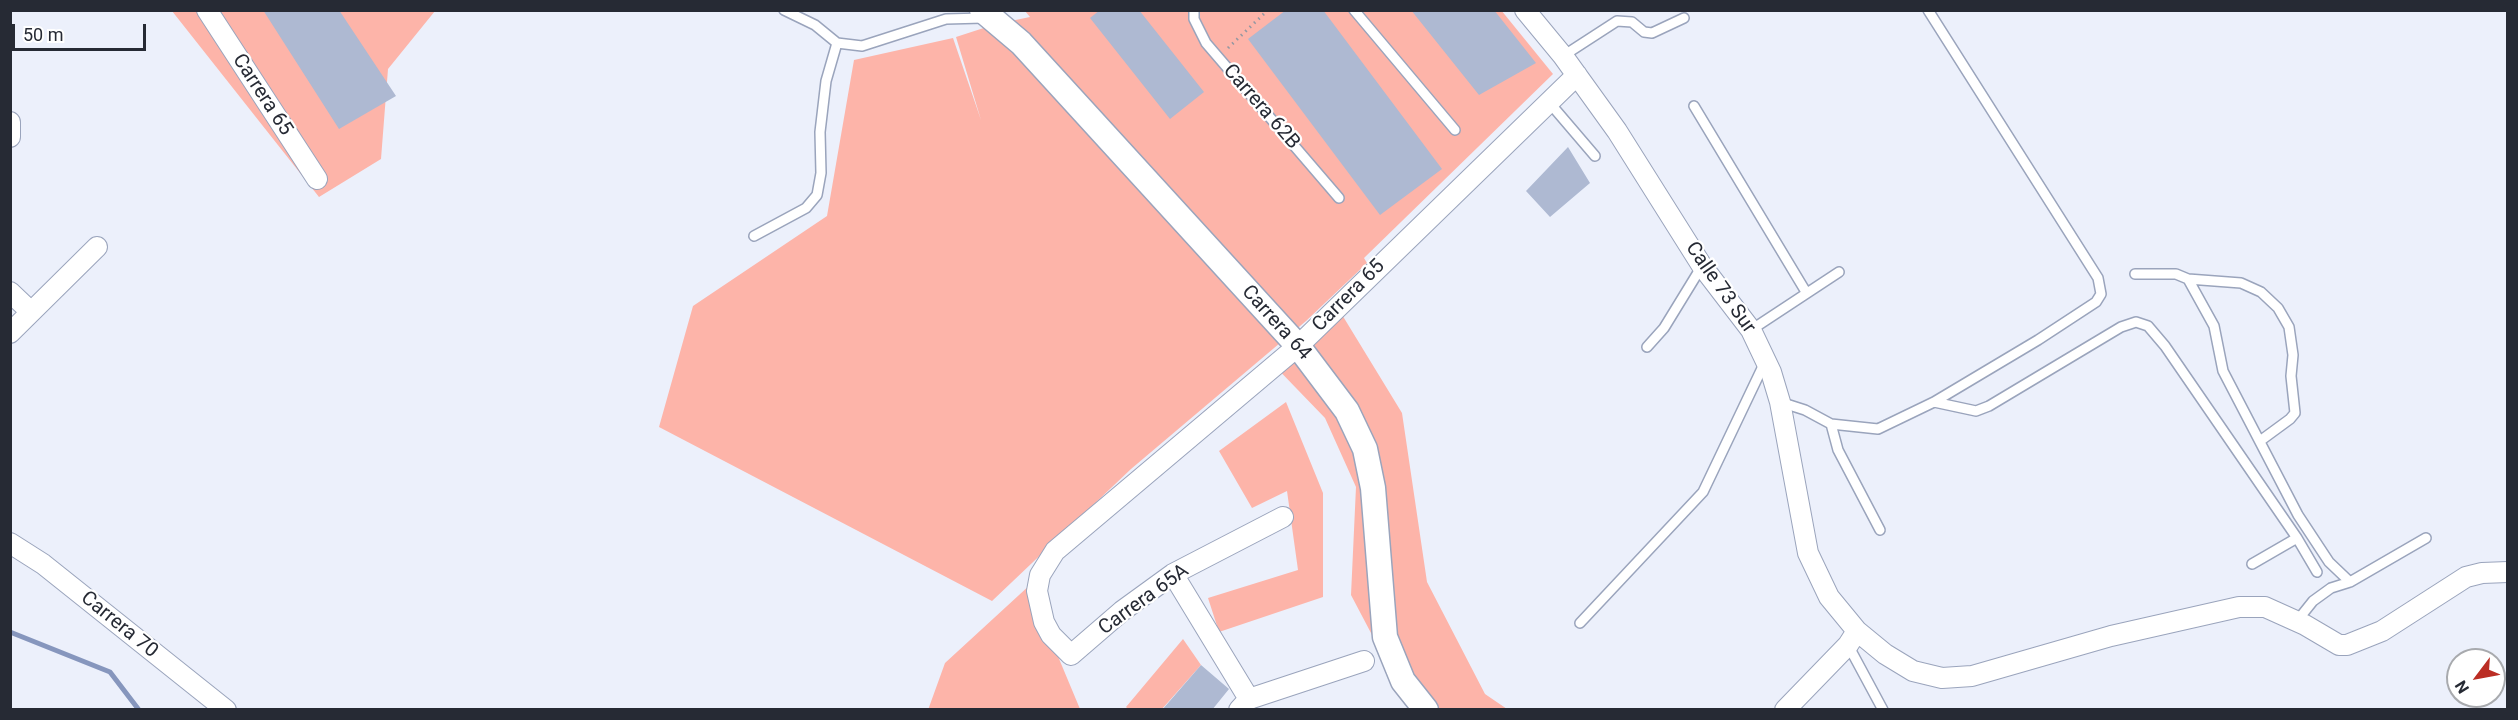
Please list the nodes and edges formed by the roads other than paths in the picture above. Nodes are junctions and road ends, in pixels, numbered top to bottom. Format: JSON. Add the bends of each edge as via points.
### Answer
{"nodes":[{"id":1,"x":207,"y":10,"type":"edge"},
{"id":2,"x":784,"y":10,"type":"edge"},
{"id":3,"x":1194,"y":10,"type":"edge"},
{"id":4,"x":1354,"y":10,"type":"edge"},
{"id":5,"x":1525,"y":10,"type":"edge"},
{"id":6,"x":1928,"y":10,"type":"edge"},
{"id":7,"x":996,"y":13,"type":"edge"},
{"id":8,"x":1684,"y":18,"type":"dead end"},
{"id":9,"x":837,"y":43,"type":"junction"},
{"id":10,"x":1563,"y":56,"type":"junction"},
{"id":11,"x":1577,"y":75,"type":"junction"},
{"id":12,"x":1548,"y":101,"type":"junction"},
{"id":13,"x":1694,"y":106,"type":"dead end"},
{"id":14,"x":1455,"y":130,"type":"dead end"},
{"id":15,"x":1595,"y":156,"type":"dead end"},
{"id":16,"x":317,"y":179,"type":"dead end"},
{"id":17,"x":1340,"y":198,"type":"dead end"},
{"id":18,"x":754,"y":236,"type":"dead end"},
{"id":19,"x":97,"y":247,"type":"dead end"},
{"id":20,"x":1702,"y":266,"type":"junction"},
{"id":21,"x":1839,"y":272,"type":"dead end"},
{"id":22,"x":2135,"y":274,"type":"dead end"},
{"id":23,"x":2188,"y":279,"type":"junction"},
{"id":24,"x":10,"y":292,"type":"edge"},
{"id":25,"x":1806,"y":292,"type":"junction"},
{"id":26,"x":31,"y":312,"type":"junction"},
{"id":27,"x":1751,"y":330,"type":"junction"},
{"id":28,"x":10,"y":333,"type":"edge"},
{"id":29,"x":1298,"y":346,"type":"junction"},
{"id":30,"x":1647,"y":347,"type":"dead end"},
{"id":31,"x":1766,"y":359,"type":"junction"},
{"id":32,"x":1780,"y":402,"type":"junction"},
{"id":33,"x":1934,"y":402,"type":"junction"},
{"id":34,"x":1831,"y":424,"type":"junction"},
{"id":35,"x":2260,"y":441,"type":"junction"},
{"id":36,"x":1284,"y":517,"type":"dead end"},
{"id":37,"x":1880,"y":530,"type":"dead end"},
{"id":38,"x":2297,"y":538,"type":"junction"},
{"id":39,"x":2426,"y":538,"type":"dead end"},
{"id":40,"x":10,"y":543,"type":"edge"},
{"id":41,"x":2252,"y":564,"type":"dead end"},
{"id":42,"x":2317,"y":572,"type":"dead end"},
{"id":43,"x":2508,"y":572,"type":"edge"},
{"id":44,"x":1173,"y":574,"type":"junction"},
{"id":45,"x":2350,"y":582,"type":"junction"},
{"id":46,"x":2297,"y":621,"type":"junction"},
{"id":47,"x":1581,"y":623,"type":"dead end"},
{"id":48,"x":1852,"y":638,"type":"junction"},
{"id":49,"x":1071,"y":655,"type":"joint"},
{"id":50,"x":1365,"y":662,"type":"dead end"},
{"id":51,"x":1244,"y":704,"type":"edge"},
{"id":52,"x":226,"y":710,"type":"edge"},
{"id":53,"x":1426,"y":710,"type":"edge"},
{"id":54,"x":1785,"y":710,"type":"edge"},
{"id":55,"x":1883,"y":710,"type":"edge"}],
"edges":[{"from":1,"to":16,"type":"street","name":"Carrera 65"},
{"from":2,"to":9,"type":"lane","via":[[815,25]]},
{"from":3,"to":17,"type":"lane","name":"Carrera 62B","via":[[1194,19],[1206,43]]},
{"from":4,"to":14,"type":"lane"},
{"from":5,"to":10,"type":"street","name":"Calle 73 Sur"},
{"from":6,"to":33,"type":"lane","via":[[2098,278],[2101,294],[2096,303]]},
{"from":7,"to":9,"type":"lane","via":[[946,19],[862,46]]},
{"from":7,"to":29,"type":"street","name":"Carrera 64"},
{"from":8,"to":10,"type":"lane","via":[[1652,33],[1632,22],[1617,21]]},
{"from":9,"to":18,"type":"lane","via":[[826,81],[817,195],[806,208]]},
{"from":10,"to":11,"type":"street","name":"Calle 73 Sur"},
{"from":11,"to":12,"type":"street","name":"Carrera 65"},
{"from":11,"to":20,"type":"street","name":"Calle 73 Sur"},
{"from":12,"to":15,"type":"lane"},
{"from":12,"to":29,"type":"street","name":"Carrera 65"},
{"from":13,"to":25,"type":"lane"},
{"from":19,"to":26,"type":"street"},
{"from":20,"to":27,"type":"street","name":"Calle 73 Sur"},
{"from":20,"to":30,"type":"lane","via":[[1664,328]]},
{"from":21,"to":25,"type":"lane"},
{"from":22,"to":23,"type":"lane","via":[[2176,274]]},
{"from":23,"to":35,"type":"lane","via":[[2214,326],[2223,371]]},
{"from":23,"to":35,"type":"lane","via":[[2241,284],[2261,292],[2278,308],[2289,327],[2295,413]]},
{"from":24,"to":26,"type":"street"},
{"from":25,"to":27,"type":"lane"},
{"from":26,"to":28,"type":"street"},
{"from":27,"to":31,"type":"street","name":"Calle 73 Sur"},
{"from":29,"to":49,"type":"street","name":"Carrera 65","via":[[1055,551],[1040,575],[1039,607],[1051,635]]},
{"from":29,"to":53,"type":"street","name":"Carrera 64","via":[[1347,411],[1365,449],[1373,488],[1385,637],[1403,681]]},
{"from":31,"to":32,"type":"street","name":"Calle 73 Sur"},
{"from":31,"to":47,"type":"lane","via":[[1703,492]]},
{"from":32,"to":34,"type":"lane"},
{"from":32,"to":48,"type":"street","name":"Calle 73 Sur","via":[[1808,553]]},
{"from":33,"to":34,"type":"lane","via":[[1878,429]]},
{"from":33,"to":38,"type":"lane","via":[[1976,411],[2121,327],[2136,322],[2148,326]]},
{"from":34,"to":37,"type":"lane","via":[[1838,450]]},
{"from":35,"to":45,"type":"lane","via":[[2298,515],[2329,562]]},
{"from":36,"to":44,"type":"street","name":"Carrera 65A"},
{"from":38,"to":41,"type":"lane"},
{"from":38,"to":42,"type":"lane"},
{"from":39,"to":45,"type":"lane"},
{"from":40,"to":52,"type":"street","name":"Carrera 70","via":[[43,564]]},
{"from":43,"to":46,"type":"street","name":"Calle 73 Sur","via":[[2466,577],[2382,631],[2347,645],[2338,645]]},
{"from":44,"to":49,"type":"street","name":"Carrera 65A"},
{"from":44,"to":51,"type":"street"},
{"from":45,"to":46,"type":"lane","via":[[2331,588],[2313,601]]},
{"from":46,"to":48,"type":"street","name":"Calle 73 Sur","via":[[2265,607],[2239,607],[2111,636],[1972,676],[1942,678],[1913,671]]},
{"from":48,"to":54,"type":"street"},
{"from":48,"to":55,"type":"lane"},
{"from":50,"to":51,"type":"street"}]}
